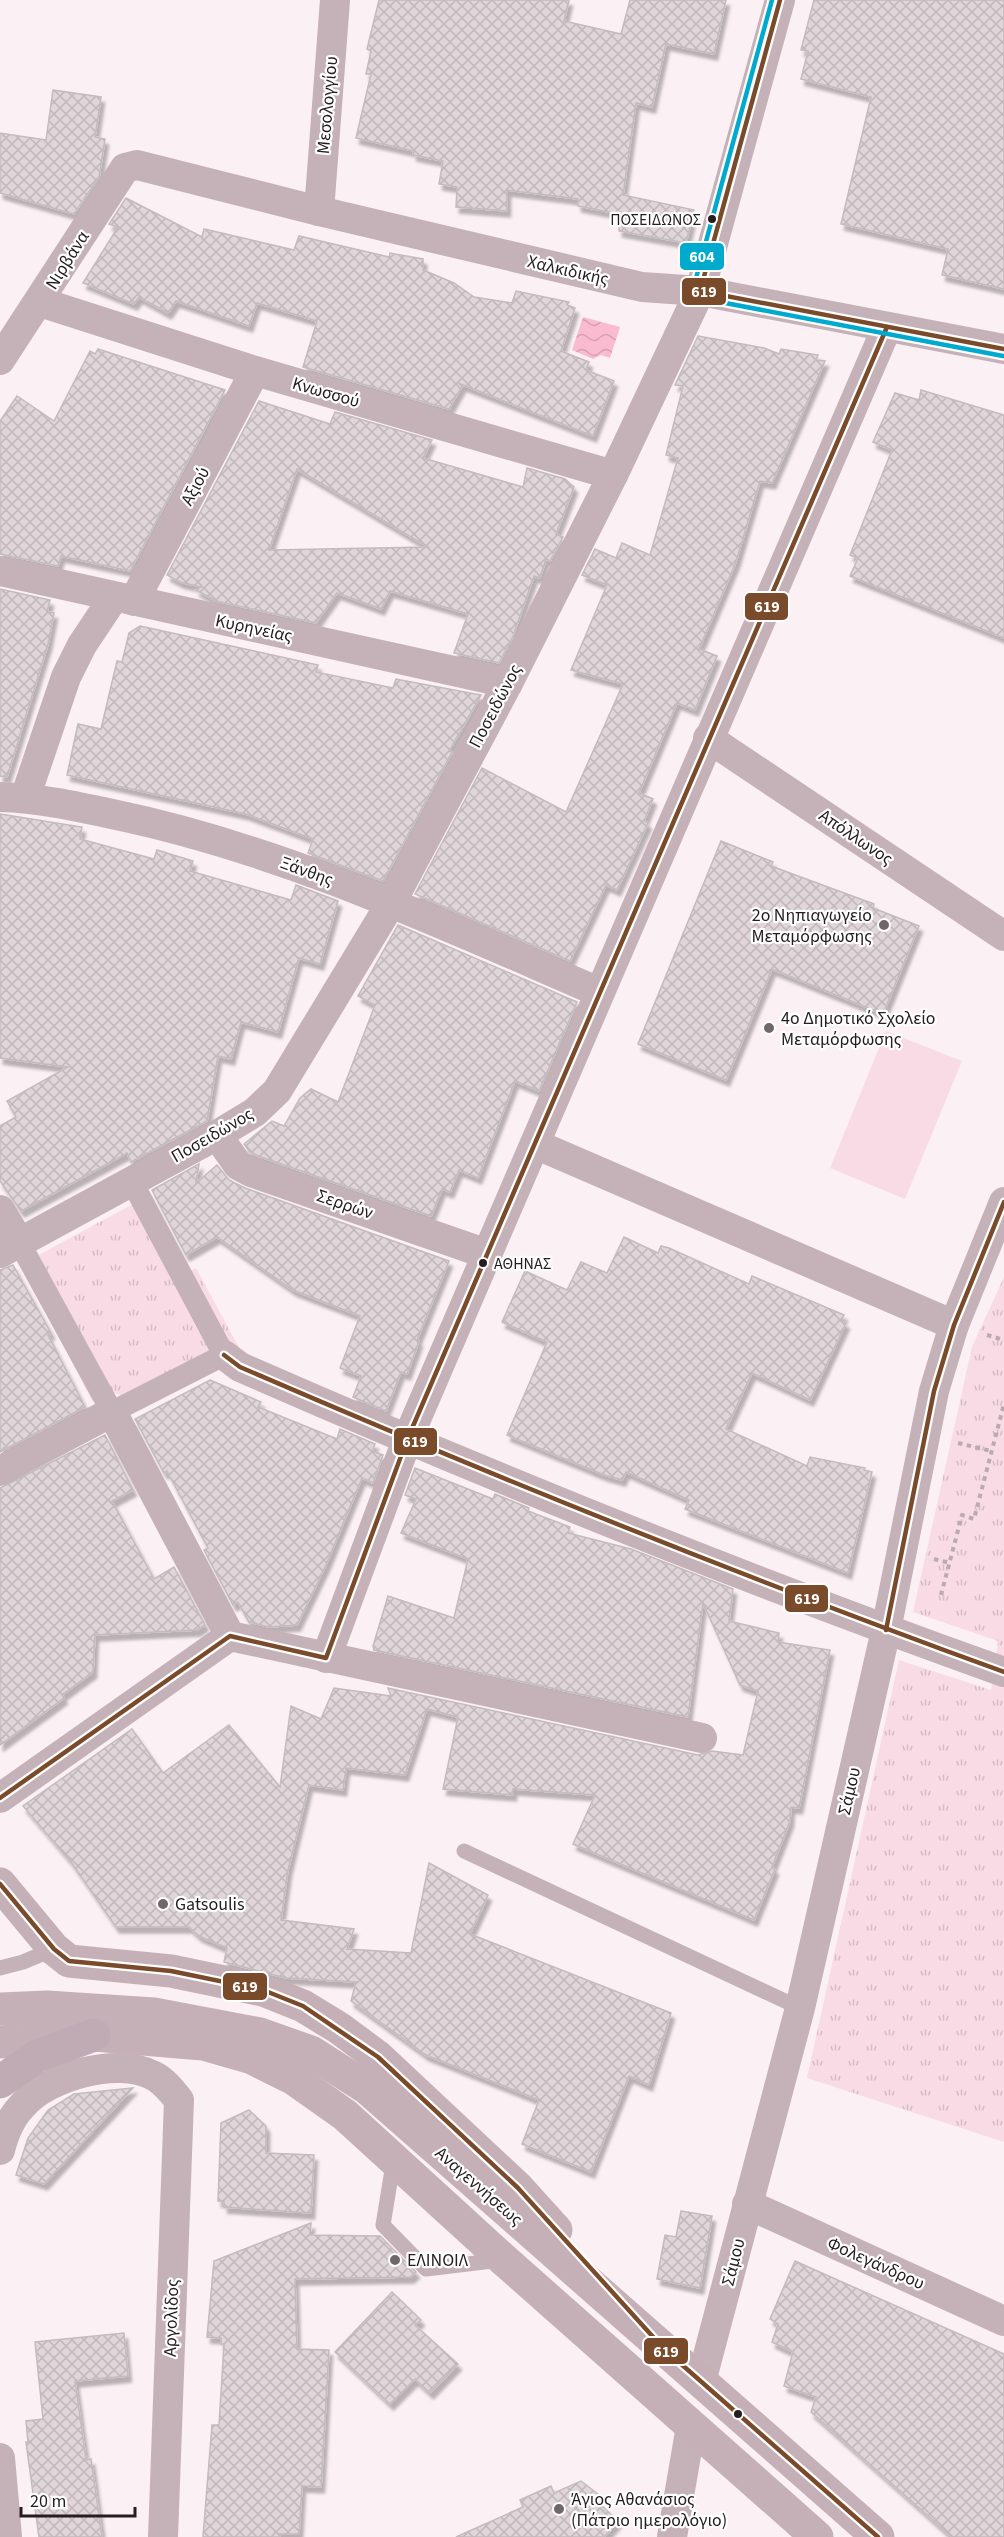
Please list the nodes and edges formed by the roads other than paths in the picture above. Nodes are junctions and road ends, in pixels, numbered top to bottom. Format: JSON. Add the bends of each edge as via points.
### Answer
{"nodes":[{"id":1,"x":335,"y":0,"type":"edge"},
{"id":2,"x":780,"y":0,"type":"edge"},
{"id":3,"x":137,"y":165,"type":"joint"},
{"id":4,"x":319,"y":211,"type":"junction"},
{"id":5,"x":700,"y":291,"type":"junction"},
{"id":6,"x":40,"y":302,"type":"junction"},
{"id":7,"x":887,"y":327,"type":"junction"},
{"id":8,"x":1004,"y":349,"type":"edge"},
{"id":9,"x":0,"y":360,"type":"edge"},
{"id":10,"x":255,"y":371,"type":"junction"},
{"id":11,"x":613,"y":475,"type":"junction"},
{"id":12,"x":0,"y":571,"type":"edge"},
{"id":13,"x":124,"y":599,"type":"junction"},
{"id":14,"x":508,"y":683,"type":"junction"},
{"id":15,"x":708,"y":738,"type":"junction"},
{"id":16,"x":13,"y":797,"type":"edge"},
{"id":17,"x":391,"y":903,"type":"junction"},
{"id":18,"x":1004,"y":936,"type":"edge"},
{"id":19,"x":599,"y":992,"type":"junction"},
{"id":20,"x":217,"y":1135,"type":"junction"},
{"id":21,"x":535,"y":1143,"type":"junction"},
{"id":22,"x":131,"y":1180,"type":"junction"},
{"id":23,"x":1004,"y":1202,"type":"edge"},
{"id":24,"x":0,"y":1210,"type":"edge"},
{"id":25,"x":9,"y":1247,"type":"edge"},
{"id":26,"x":487,"y":1254,"type":"junction"},
{"id":27,"x":954,"y":1325,"type":"junction"},
{"id":28,"x":224,"y":1355,"type":"junction"},
{"id":29,"x":112,"y":1412,"type":"junction"},
{"id":30,"x":407,"y":1440,"type":"junction"},
{"id":31,"x":0,"y":1470,"type":"edge"},
{"id":32,"x":886,"y":1630,"type":"junction"},
{"id":33,"x":230,"y":1636,"type":"junction"},
{"id":34,"x":326,"y":1658,"type":"junction"},
{"id":35,"x":1004,"y":1672,"type":"edge"},
{"id":36,"x":702,"y":1738,"type":"dead end"},
{"id":37,"x":0,"y":1798,"type":"edge"},
{"id":38,"x":464,"y":1851,"type":"dead end"},
{"id":39,"x":0,"y":1884,"type":"edge"},
{"id":40,"x":54,"y":1949,"type":"junction"},
{"id":41,"x":0,"y":1968,"type":"edge"},
{"id":42,"x":800,"y":2008,"type":"junction"},
{"id":43,"x":0,"y":2009,"type":"edge"},
{"id":44,"x":94,"y":2035,"type":"junction"},
{"id":45,"x":0,"y":2042,"type":"edge"},
{"id":46,"x":0,"y":2082,"type":"edge"},
{"id":47,"x":0,"y":2150,"type":"edge"},
{"id":48,"x":394,"y":2158,"type":"junction"},
{"id":49,"x":747,"y":2204,"type":"junction"},
{"id":50,"x":504,"y":2260,"type":"junction"},
{"id":51,"x":1004,"y":2321,"type":"edge"},
{"id":52,"x":664,"y":2349,"type":"junction"},
{"id":53,"x":701,"y":2382,"type":"junction"},
{"id":54,"x":691,"y":2426,"type":"junction"},
{"id":55,"x":0,"y":2458,"type":"edge"},
{"id":56,"x":7,"y":2537,"type":"edge"},
{"id":57,"x":162,"y":2537,"type":"edge"},
{"id":58,"x":672,"y":2537,"type":"edge"},
{"id":59,"x":817,"y":2537,"type":"edge"},
{"id":60,"x":879,"y":2537,"type":"edge"}],
"edges":[{"from":1,"to":4,"type":"street","name":"Μεσολογγίου"},
{"from":2,"to":5,"type":"street","name":"Ποσειδώνος"},
{"from":3,"to":4,"type":"street","name":"Χαλκιδικής"},
{"from":3,"to":6,"type":"street","name":"Νιρβάνα","via":[[125,168]]},
{"from":4,"to":5,"type":"street","name":"Χαλκιδικής","via":[[642,287]]},
{"from":5,"to":7,"type":"street","name":"Χαλκιδικής"},
{"from":5,"to":11,"type":"street","name":"Ποσειδώνος"},
{"from":6,"to":9,"type":"street","name":"Νιρβάνα"},
{"from":6,"to":10,"type":"street","name":"Κνωσσού"},
{"from":7,"to":8,"type":"street","name":"Χαλκιδικής"},
{"from":7,"to":15,"type":"street"},
{"from":10,"to":11,"type":"street","name":"Κνωσσού"},
{"from":10,"to":13,"type":"street","name":"Αξιού"},
{"from":11,"to":14,"type":"street","name":"Ποσειδώνος"},
{"from":12,"to":13,"type":"street","name":"Κυρηνείας"},
{"from":13,"to":14,"type":"street","name":"Κυρηνείας"},
{"from":13,"to":16,"type":"street","name":"Αξιού","via":[[82,645]]},
{"from":14,"to":17,"type":"street","name":"Ποσειδώνος"},
{"from":15,"to":18,"type":"street","name":"Απόλλωνος"},
{"from":15,"to":19,"type":"street"},
{"from":16,"to":17,"type":"street","name":"Ξάνθης","via":[[164,824],[291,864]]},
{"from":17,"to":19,"type":"street","name":"Ξάνθης"},
{"from":17,"to":20,"type":"street","name":"Ποσειδώνος","via":[[277,1091],[255,1112]]},
{"from":19,"to":21,"type":"street"},
{"from":20,"to":22,"type":"street","name":"Ποσειδώνος"},
{"from":20,"to":26,"type":"street","name":"Σερρών","via":[[238,1165],[251,1172]]},
{"from":21,"to":26,"type":"street"},
{"from":21,"to":27,"type":"street"},
{"from":22,"to":25,"type":"street","name":"Ποσειδώνος"},
{"from":22,"to":28,"type":"street"},
{"from":23,"to":27,"type":"street","name":"Σάμου"},
{"from":24,"to":25,"type":"street"},
{"from":25,"to":29,"type":"street"},
{"from":26,"to":30,"type":"street"},
{"from":27,"to":32,"type":"street","name":"Σάμου","via":[[934,1391]]},
{"from":28,"to":29,"type":"street"},
{"from":28,"to":30,"type":"street","via":[[240,1367]]},
{"from":29,"to":31,"type":"street"},
{"from":29,"to":33,"type":"street"},
{"from":30,"to":32,"type":"street"},
{"from":30,"to":34,"type":"street"},
{"from":32,"to":35,"type":"street"},
{"from":32,"to":42,"type":"street","name":"Σάμου"},
{"from":33,"to":34,"type":"street"},
{"from":33,"to":37,"type":"street"},
{"from":34,"to":36,"type":"street"},
{"from":38,"to":42,"type":"lane"},
{"from":39,"to":40,"type":"main road"},
{"from":40,"to":41,"type":"lane"},
{"from":40,"to":52,"type":"main road","via":[[69,1961],[171,1971],[263,1990],[303,2006],[339,2028],[378,2057],[518,2188]]},
{"from":42,"to":49,"type":"street","name":"Σάμου"},
{"from":43,"to":52,"type":"main road","name":"Αναγεννήσεως","via":[[68,2008],[154,2014],[260,2034],[311,2052],[367,2088]]},
{"from":44,"to":45,"type":"main road","name":"Αναγεννήσεως","via":[[40,2036]]},
{"from":44,"to":46,"type":"highway","via":[[37,2056]]},
{"from":44,"to":48,"type":"main road","name":"Αναγεννήσεως","via":[[203,2044],[274,2067],[345,2115]]},
{"from":47,"to":57,"type":"street","name":"Αργολίδος","via":[[4,2133],[23,2104],[56,2082],[95,2070],[128,2067],[152,2074],[179,2100]]},
{"from":48,"to":50,"type":"main road","name":"Αναγεννήσεως"},
{"from":48,"to":50,"type":"lane","via":[[383,2224],[426,2269]]},
{"from":49,"to":51,"type":"street","name":"Φολεγάνδρου"},
{"from":49,"to":53,"type":"street","name":"Σάμου"},
{"from":50,"to":54,"type":"main road","name":"Αναγεννήσεως"},
{"from":52,"to":53,"type":"main road","name":"Αναγεννήσεως"},
{"from":53,"to":60,"type":"main road","name":"Αναγεννήσεως"},
{"from":54,"to":58,"type":"street"},
{"from":54,"to":59,"type":"main road","name":"Αναγεννήσεως"},
{"from":55,"to":56,"type":"street"}]}
